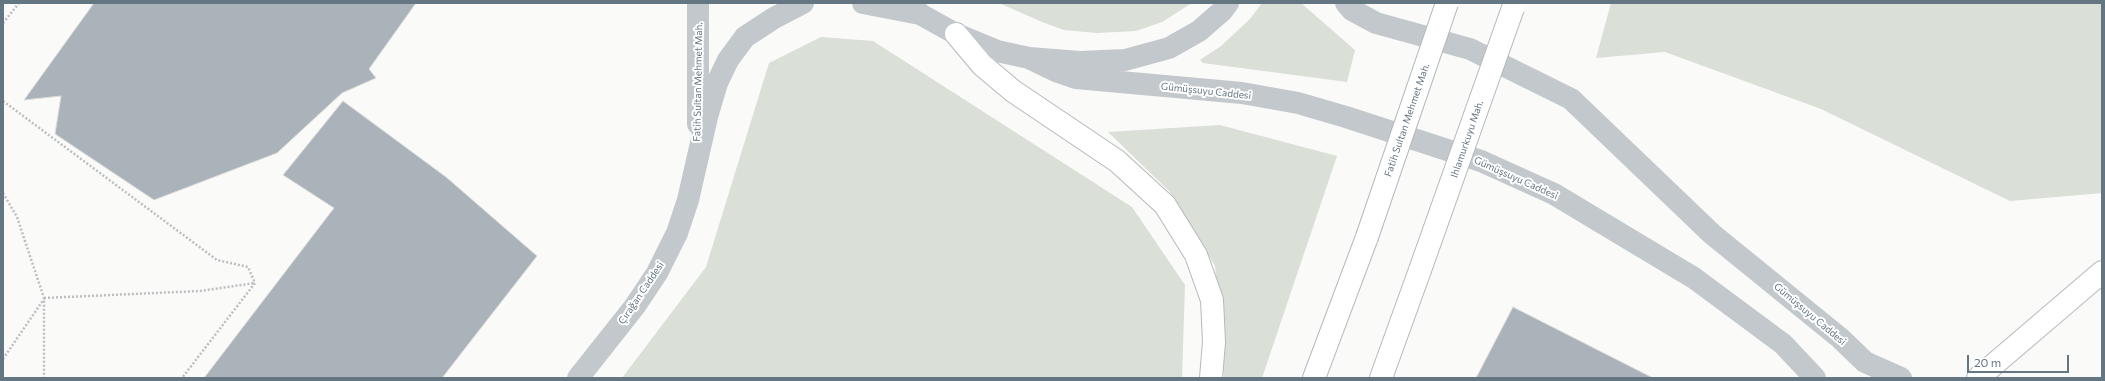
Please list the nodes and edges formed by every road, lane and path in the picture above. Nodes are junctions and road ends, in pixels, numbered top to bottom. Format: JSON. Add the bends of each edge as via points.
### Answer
{"nodes":[{"id":1,"x":19,"y":3,"type":"edge"},
{"id":2,"x":698,"y":3,"type":"edge"},
{"id":3,"x":803,"y":3,"type":"edge"},
{"id":4,"x":863,"y":3,"type":"edge"},
{"id":5,"x":1228,"y":3,"type":"edge"},
{"id":6,"x":1346,"y":3,"type":"edge"},
{"id":7,"x":1447,"y":3,"type":"edge"},
{"id":8,"x":1515,"y":5,"type":"edge"},
{"id":9,"x":916,"y":9,"type":"edge"},
{"id":10,"x":3,"y":23,"type":"edge"},
{"id":11,"x":956,"y":34,"type":"junction"},
{"id":12,"x":1029,"y":58,"type":"junction"},
{"id":13,"x":3,"y":101,"type":"edge"},
{"id":14,"x":697,"y":161,"type":"junction"},
{"id":15,"x":3,"y":193,"type":"edge"},
{"id":16,"x":2102,"y":272,"type":"edge"},
{"id":17,"x":255,"y":283,"type":"junction"},
{"id":18,"x":44,"y":298,"type":"junction"},
{"id":19,"x":3,"y":359,"type":"edge"},
{"id":20,"x":44,"y":378,"type":"edge"},
{"id":21,"x":182,"y":378,"type":"edge"},
{"id":22,"x":578,"y":378,"type":"edge"},
{"id":23,"x":1211,"y":378,"type":"edge"},
{"id":24,"x":1314,"y":378,"type":"edge"},
{"id":25,"x":1381,"y":378,"type":"edge"},
{"id":26,"x":1815,"y":378,"type":"edge"},
{"id":27,"x":1901,"y":378,"type":"edge"},
{"id":28,"x":1978,"y":378,"type":"edge"}],
"edges":[{"from":1,"to":10,"type":"path"},
{"from":2,"to":14,"type":"street","name":"Fatih Sultan Mehmet Mah."},
{"from":3,"to":14,"type":"street","name":"Çırağan Caddesi","via":[[774,18],[745,38],[728,60],[717,83]]},
{"from":4,"to":9,"type":"street"},
{"from":5,"to":12,"type":"street","via":[[1199,31],[1169,48],[1125,60],[1080,62]]},
{"from":6,"to":27,"type":"street","name":"Gümüşsuyu Caddesi","via":[[1352,10],[1376,23],[1470,49],[1571,98],[1712,234],[1840,338],[1865,362]]},
{"from":7,"to":24,"type":"main road","name":"Fatih Sultan Mehmet Mah.","bridge":true,"via":[[1367,237]]},
{"from":8,"to":25,"type":"main road","name":"Ihlamurkuyu Mah.","bridge":true},
{"from":9,"to":11,"type":"street"},
{"from":11,"to":12,"type":"street","via":[[997,51]]},
{"from":11,"to":23,"type":"main road","via":[[982,65],[1013,91],[1117,161],[1165,205],[1196,255],[1212,300],[1214,342]]},
{"from":12,"to":26,"type":"street","name":"Gümüşsuyu Caddesi","via":[[1076,78],[1242,93],[1298,103],[1481,161],[1554,194],[1694,278],[1783,344]]},
{"from":13,"to":17,"type":"path","via":[[217,260],[248,267]]},
{"from":14,"to":22,"type":"street","name":"Çırağan Caddesi","via":[[677,233],[657,273],[635,306]]},
{"from":15,"to":18,"type":"path","via":[[17,217]]},
{"from":16,"to":28,"type":"main road"},
{"from":17,"to":18,"type":"path","via":[[200,291]]},
{"from":17,"to":21,"type":"path"},
{"from":18,"to":19,"type":"path"},
{"from":18,"to":20,"type":"path"}]}
